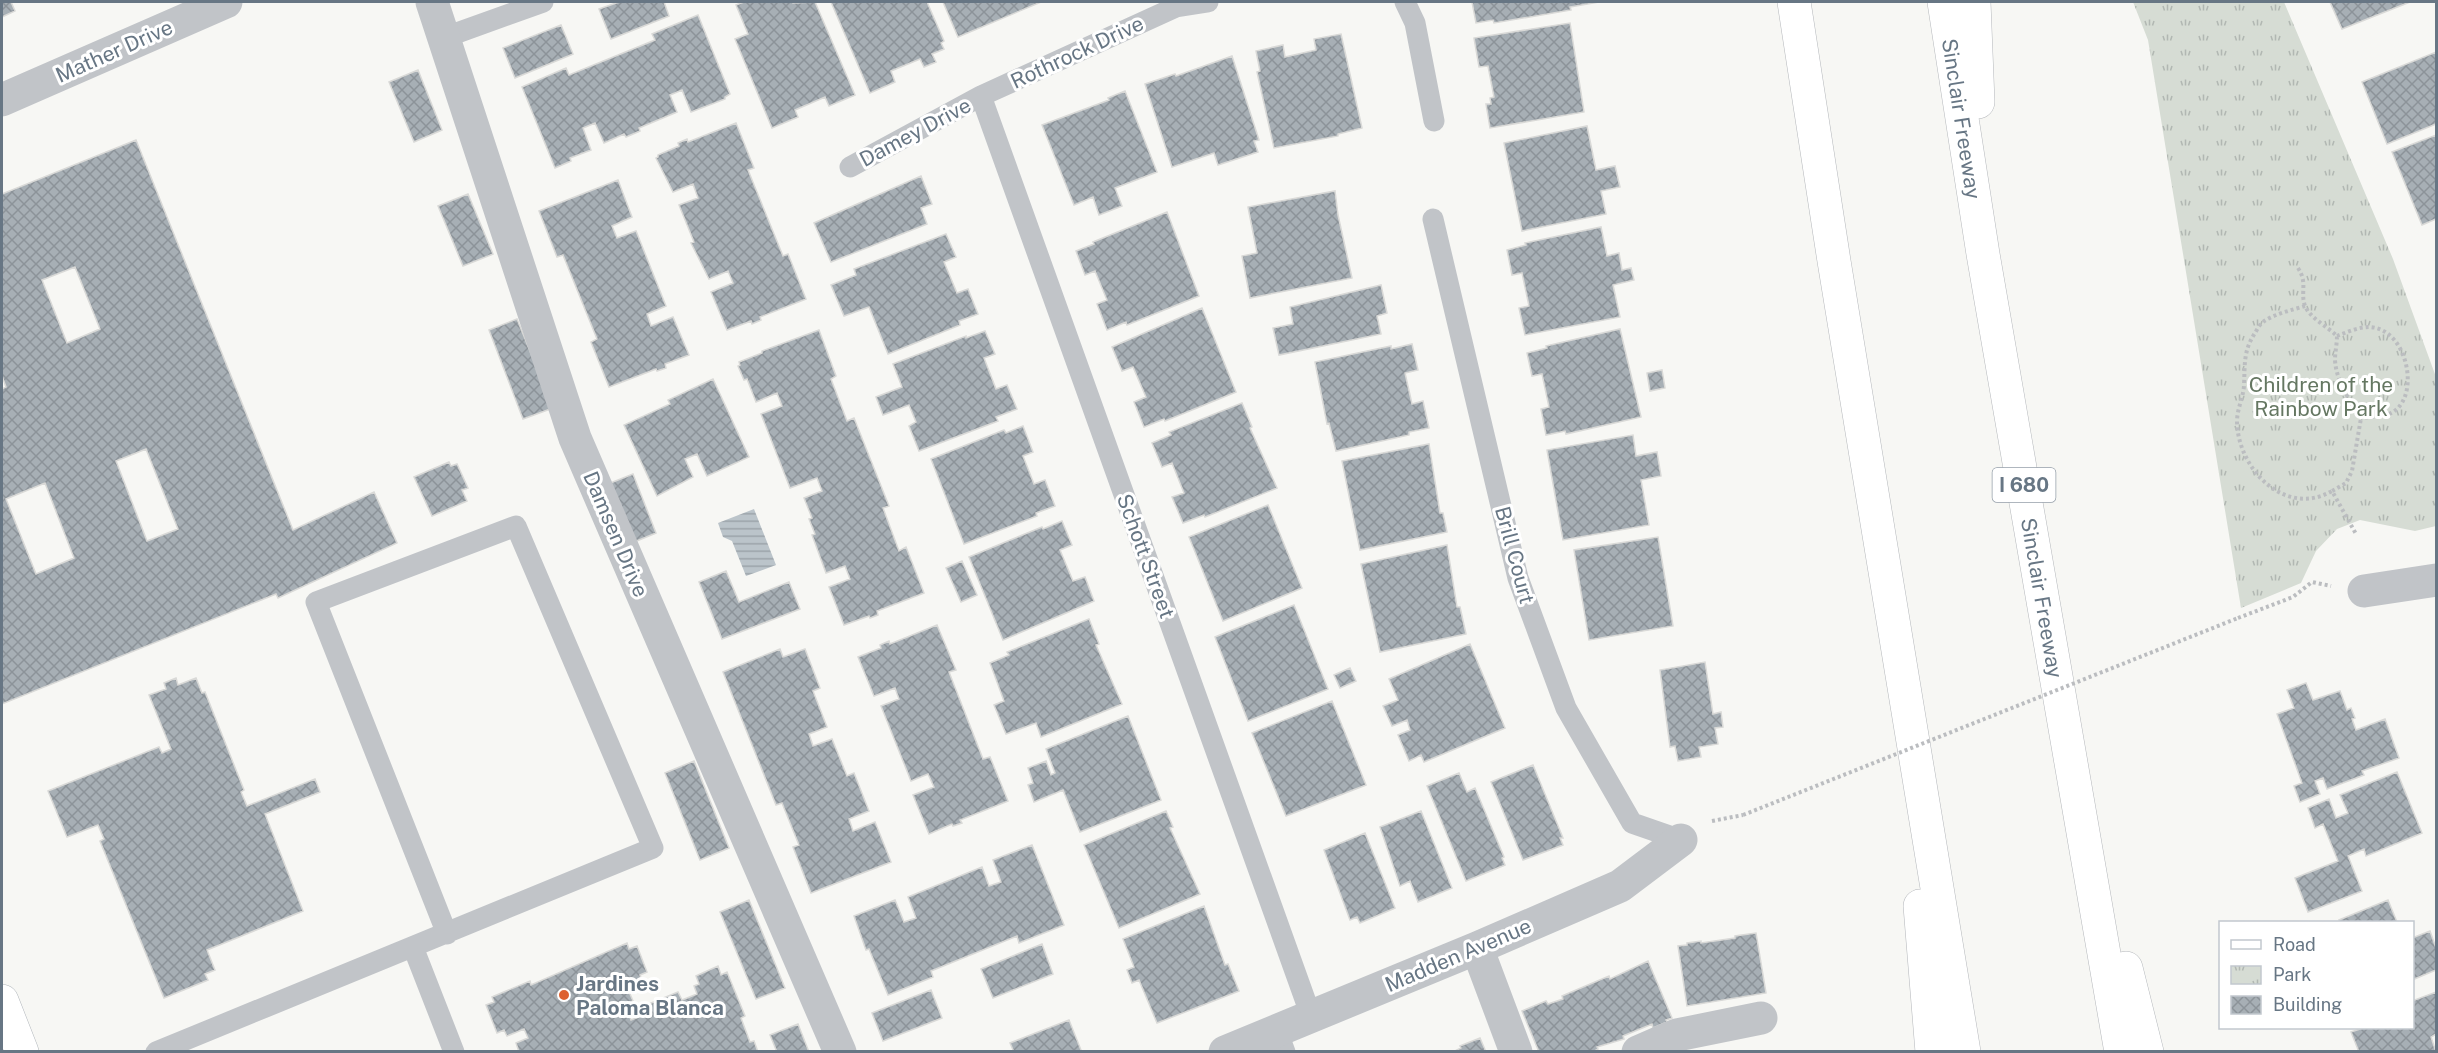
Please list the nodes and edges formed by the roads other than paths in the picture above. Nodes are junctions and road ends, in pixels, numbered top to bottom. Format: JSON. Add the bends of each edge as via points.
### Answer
{"nodes":[{"id":1,"x":226,"y":2,"type":"edge"},
{"id":2,"x":432,"y":2,"type":"edge"},
{"id":3,"x":543,"y":2,"type":"edge"},
{"id":4,"x":1208,"y":2,"type":"edge"},
{"id":5,"x":1405,"y":2,"type":"edge"},
{"id":6,"x":1772,"y":2,"type":"edge"},
{"id":7,"x":1794,"y":2,"type":"edge"},
{"id":8,"x":1944,"y":2,"type":"edge"},
{"id":9,"x":1974,"y":2,"type":"edge"},
{"id":10,"x":443,"y":38,"type":"junction"},
{"id":11,"x":981,"y":96,"type":"junction"},
{"id":12,"x":2,"y":100,"type":"edge"},
{"id":13,"x":1434,"y":121,"type":"dead end"},
{"id":14,"x":850,"y":167,"type":"dead end"},
{"id":15,"x":1433,"y":219,"type":"dead end"},
{"id":16,"x":1983,"y":254,"type":"junction"},
{"id":17,"x":1834,"y":261,"type":"junction"},
{"id":18,"x":2436,"y":580,"type":"edge"},
{"id":19,"x":2364,"y":591,"type":"road end"},
{"id":20,"x":1901,"y":668,"type":"junction"},
{"id":21,"x":2064,"y":716,"type":"junction"},
{"id":22,"x":1681,"y":840,"type":"joint"},
{"id":23,"x":447,"y":934,"type":"junction"},
{"id":24,"x":413,"y":947,"type":"junction"},
{"id":25,"x":1477,"y":948,"type":"junction"},
{"id":26,"x":2,"y":1001,"type":"edge"},
{"id":27,"x":1311,"y":1016,"type":"junction"},
{"id":28,"x":1761,"y":1018,"type":"dead end"},
{"id":29,"x":1281,"y":1040,"type":"edge"},
{"id":30,"x":22,"y":1052,"type":"edge"},
{"id":31,"x":156,"y":1052,"type":"edge"},
{"id":32,"x":454,"y":1052,"type":"edge"},
{"id":33,"x":840,"y":1052,"type":"edge"},
{"id":34,"x":1225,"y":1052,"type":"edge"},
{"id":35,"x":1516,"y":1052,"type":"edge"},
{"id":36,"x":1638,"y":1052,"type":"edge"},
{"id":37,"x":1932,"y":1052,"type":"edge"},
{"id":38,"x":1964,"y":1052,"type":"edge"},
{"id":39,"x":2121,"y":1052,"type":"edge"},
{"id":40,"x":2147,"y":1052,"type":"edge"}],
"edges":[{"from":1,"to":12,"type":"street","name":"Mather Drive"},
{"from":2,"to":10,"type":"street","name":"Damsen Drive"},
{"from":3,"to":10,"type":"lane"},
{"from":4,"to":11,"type":"lane","name":"Rothrock Drive","via":[[1176,7]]},
{"from":5,"to":13,"type":"lane","via":[[1415,23]]},
{"from":6,"to":17,"type":"main road"},
{"from":7,"to":17,"type":"main road"},
{"from":8,"to":16,"type":"main road","name":"Sinclair Freeway","number":"I 680"},
{"from":9,"to":16,"type":"main road"},
{"from":10,"to":33,"type":"street","name":"Damsen Drive","via":[[575,438]]},
{"from":11,"to":14,"type":"lane","name":"Damey Drive"},
{"from":11,"to":27,"type":"lane","name":"Schott Street"},
{"from":15,"to":22,"type":"lane","name":"Brill Court","via":[[1518,578],[1566,708],[1632,823]]},
{"from":16,"to":21,"type":"main road","name":"Sinclair Freeway","number":"I 680"},
{"from":17,"to":20,"type":"main road"},
{"from":18,"to":19,"type":"street"},
{"from":20,"to":37,"type":"main road"},
{"from":20,"to":38,"type":"main road"},
{"from":21,"to":39,"type":"main road","name":"Sinclair Freeway","number":"I 680"},
{"from":21,"to":40,"type":"main road"},
{"from":22,"to":25,"type":"street","name":"Madden Avenue","via":[[1620,886]]},
{"from":23,"to":23,"type":"lane","via":[[653,848],[516,526],[316,602]]},
{"from":23,"to":24,"type":"lane"},
{"from":24,"to":31,"type":"lane"},
{"from":24,"to":32,"type":"lane"},
{"from":25,"to":27,"type":"street","name":"Madden Avenue"},
{"from":25,"to":35,"type":"street"},
{"from":26,"to":30,"type":"main road"},
{"from":27,"to":29,"type":"street","name":"Madden Avenue"},
{"from":28,"to":36,"type":"street","via":[[1677,1035]]},
{"from":29,"to":34,"type":"street","name":"Madden Avenue"}]}
